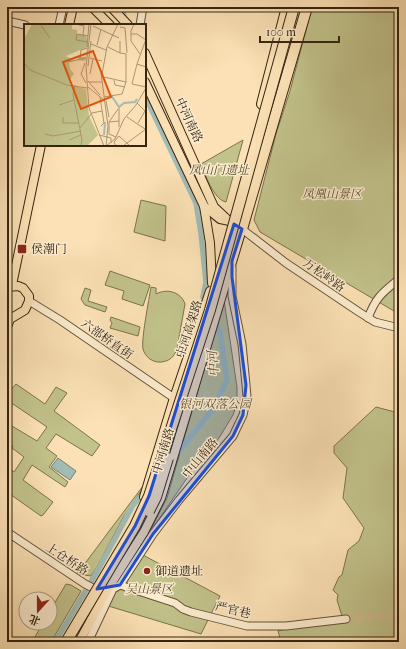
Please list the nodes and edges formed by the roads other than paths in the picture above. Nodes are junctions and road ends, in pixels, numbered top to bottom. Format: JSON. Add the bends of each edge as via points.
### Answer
{"nodes":[{"id":1,"x":63,"y":7,"type":"edge"},
{"id":2,"x":73,"y":7,"type":"edge"},
{"id":3,"x":92,"y":7,"type":"edge"},
{"id":4,"x":110,"y":7,"type":"edge"},
{"id":5,"x":143,"y":7,"type":"edge"},
{"id":6,"x":288,"y":7,"type":"edge"},
{"id":7,"x":294,"y":7,"type":"edge"},
{"id":8,"x":300,"y":7,"type":"edge"},
{"id":9,"x":307,"y":7,"type":"edge"},
{"id":10,"x":7,"y":21,"type":"edge"},
{"id":11,"x":59,"y":24,"type":"edge"},
{"id":12,"x":69,"y":24,"type":"edge"},
{"id":13,"x":109,"y":24,"type":"edge"},
{"id":14,"x":127,"y":24,"type":"edge"},
{"id":15,"x":140,"y":24,"type":"edge"},
{"id":16,"x":24,"y":25,"type":"edge"},
{"id":17,"x":146,"y":55,"type":"edge"},
{"id":18,"x":146,"y":84,"type":"edge"},
{"id":19,"x":41,"y":146,"type":"edge"},
{"id":20,"x":204,"y":206,"type":"junction"},
{"id":21,"x":230,"y":221,"type":"junction"},
{"id":22,"x":242,"y":229,"type":"junction"},
{"id":23,"x":232,"y":261,"type":"junction"},
{"id":24,"x":399,"y":278,"type":"edge"},
{"id":25,"x":212,"y":283,"type":"junction"},
{"id":26,"x":8,"y":286,"type":"edge"},
{"id":27,"x":29,"y":301,"type":"junction"},
{"id":28,"x":7,"y":313,"type":"edge"},
{"id":29,"x":16,"y":315,"type":"junction"},
{"id":30,"x":368,"y":318,"type":"junction"},
{"id":31,"x":7,"y":327,"type":"edge"},
{"id":32,"x":399,"y":328,"type":"edge"},
{"id":33,"x":172,"y":397,"type":"junction"},
{"id":34,"x":7,"y":532,"type":"edge"},
{"id":35,"x":120,"y":585,"type":"junction"},
{"id":36,"x":89,"y":587,"type":"junction"},
{"id":37,"x":109,"y":587,"type":"junction"},
{"id":38,"x":346,"y":619,"type":"tunnel mouth"},
{"id":39,"x":61,"y":642,"type":"edge"},
{"id":40,"x":66,"y":642,"type":"edge"},
{"id":41,"x":72,"y":642,"type":"edge"},
{"id":42,"x":79,"y":642,"type":"edge"},
{"id":43,"x":88,"y":642,"type":"edge"}],
"edges":[{"from":1,"to":11,"type":"street"},
{"from":2,"to":12,"type":"main road"},
{"from":3,"to":13,"type":"main road"},
{"from":4,"to":14,"type":"main road"},
{"from":5,"to":15,"type":"street"},
{"from":6,"to":21,"type":"highway"},
{"from":7,"to":40,"type":"highway","name":"中河高架路","bridge":true,"via":[[210,310],[149,496],[135,526]]},
{"from":8,"to":41,"type":"highway","name":"中河高架路","bridge":true,"via":[[192,383],[156,497],[140,530]]},
{"from":9,"to":22,"type":"highway"},
{"from":10,"to":16,"type":"street"},
{"from":17,"to":21,"type":"main road","name":"中河南路","via":[[214,207]]},
{"from":18,"to":20,"type":"main road","name":"中河南路"},
{"from":19,"to":26,"type":"main road"},
{"from":20,"to":21,"type":"main road","via":[[220,220]]},
{"from":20,"to":25,"type":"main road","name":"中河南路","via":[[210,243]]},
{"from":21,"to":22,"type":"main road"},
{"from":21,"to":25,"type":"main road","name":"中河南路"},
{"from":22,"to":23,"type":"main road","name":"中河南路"},
{"from":22,"to":30,"type":"street","name":"万松岭路","via":[[286,263]]},
{"from":23,"to":35,"type":"street","name":"中山南路","via":[[232,296],[242,344],[247,396],[244,415],[233,436],[153,534]]},
{"from":23,"to":37,"type":"main road","name":"中河南路","via":[[161,498],[144,532]]},
{"from":24,"to":30,"type":"street","via":[[380,294]]},
{"from":25,"to":33,"type":"main road","name":"中河南路"},
{"from":26,"to":27,"type":"main road","via":[[18,286],[26,292]]},
{"from":27,"to":29,"type":"main road","via":[[25,310]]},
{"from":27,"to":33,"type":"street","name":"六部桥直街"},
{"from":28,"to":29,"type":"main road"},
{"from":29,"to":31,"type":"main road","via":[[10,319]]},
{"from":30,"to":32,"type":"street","name":"万松岭路"},
{"from":33,"to":36,"type":"main road","name":"中河南路","via":[[144,497],[132,525]]},
{"from":34,"to":36,"type":"street","name":"上仓桥路"},
{"from":35,"to":37,"type":"street","name":"上仓桥路"},
{"from":35,"to":38,"type":"street","name":"严官巷","via":[[175,603],[190,612],[247,626],[286,626]]},
{"from":35,"to":43,"type":"street","name":"中山南路","via":[[113,589]]},
{"from":36,"to":37,"type":"street","name":"上仓桥路","via":[[101,590]]},
{"from":36,"to":39,"type":"main road","name":"中河南路"},
{"from":37,"to":42,"type":"main road","name":"中河南路"}]}
